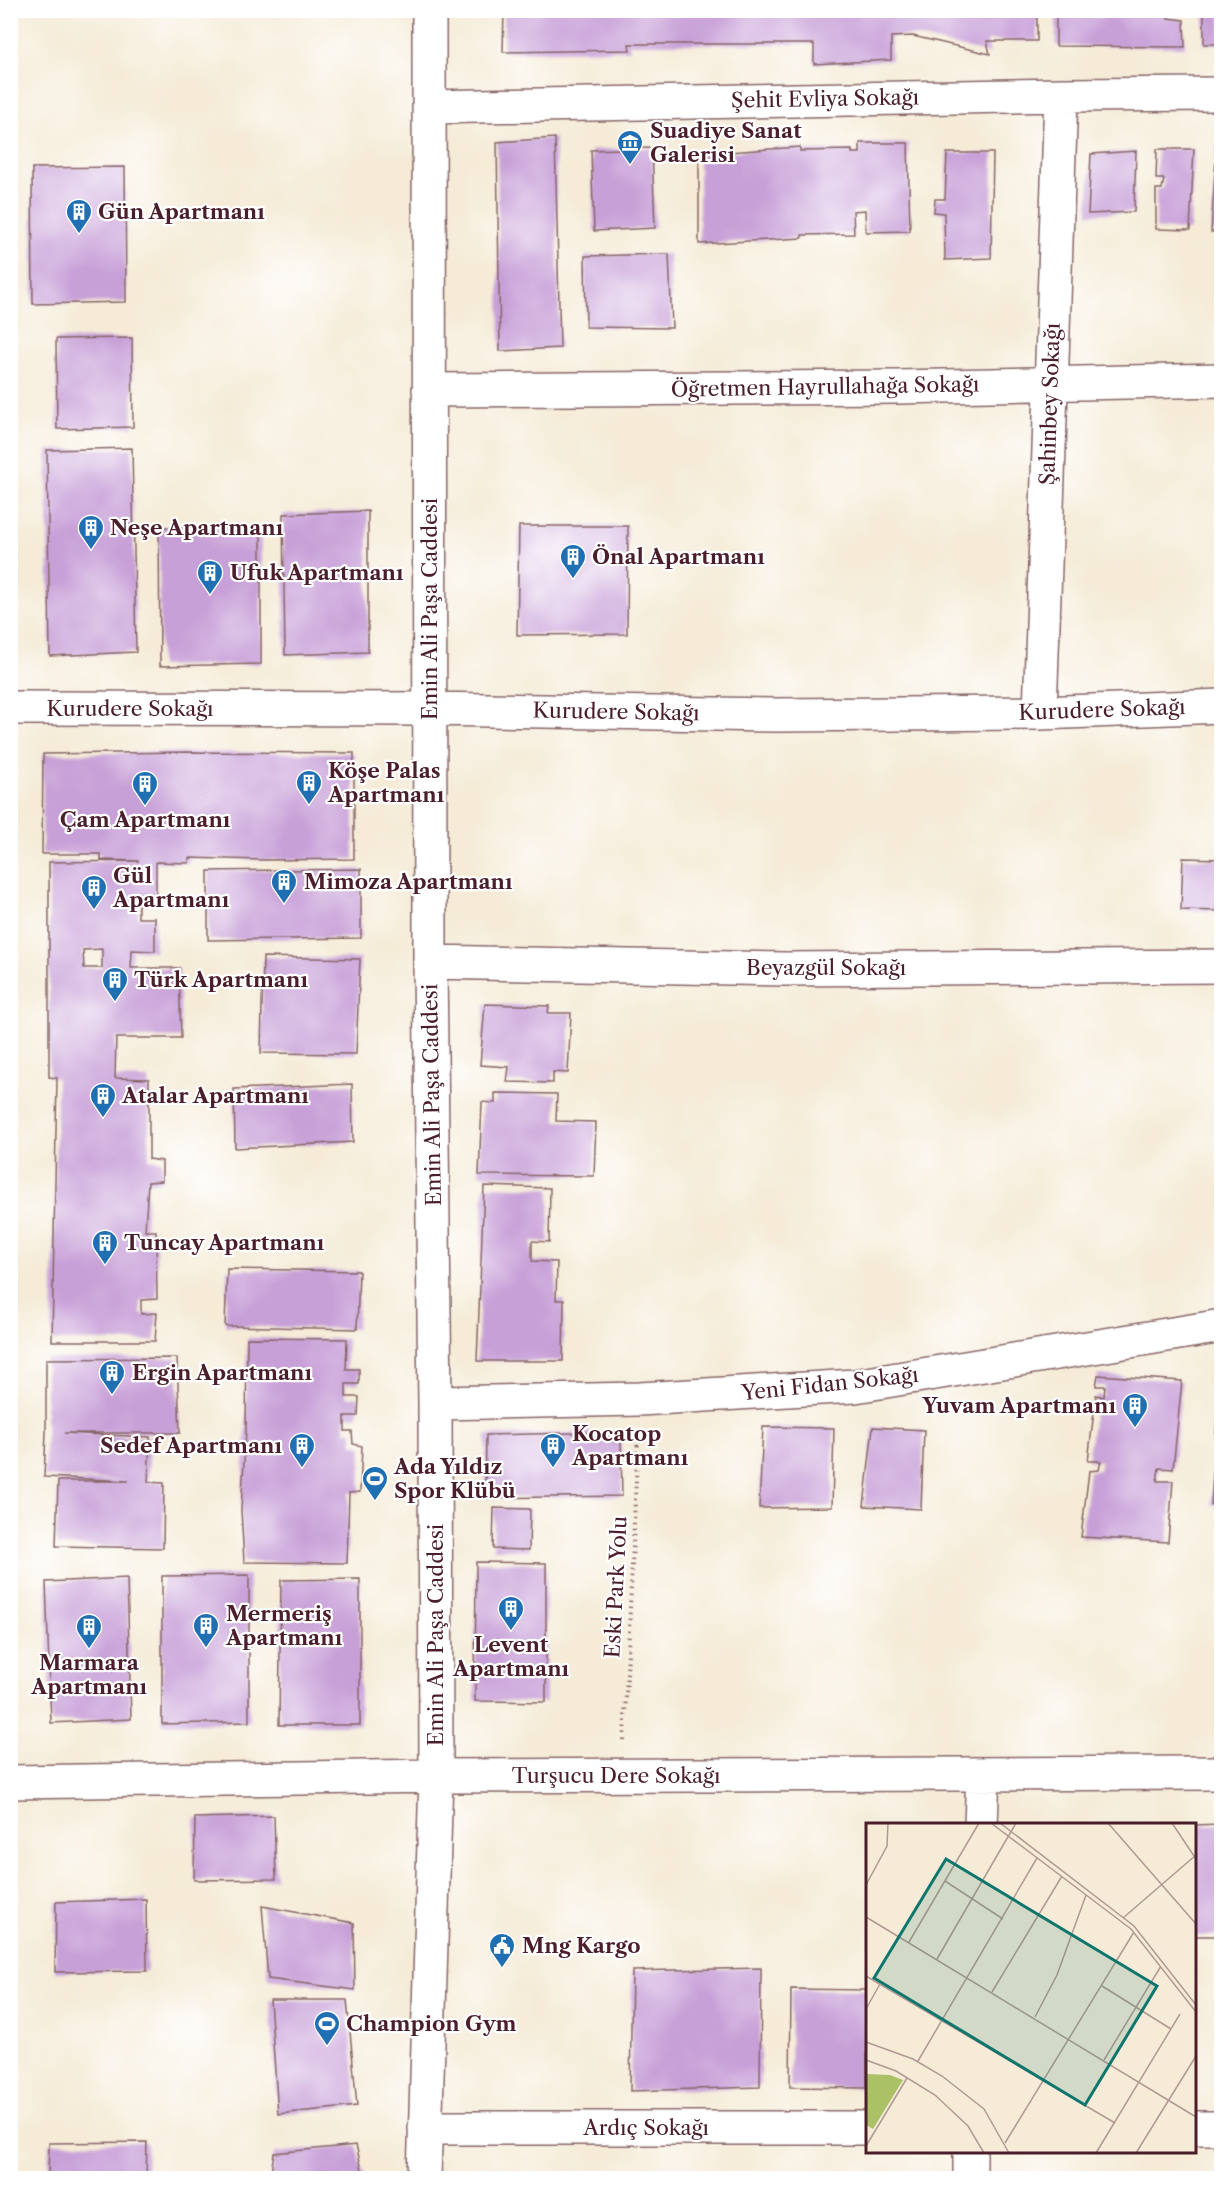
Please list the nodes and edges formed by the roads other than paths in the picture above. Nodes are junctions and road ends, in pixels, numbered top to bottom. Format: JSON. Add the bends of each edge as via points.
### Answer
{"nodes":[{"id":1,"x":429,"y":10,"type":"edge"},
{"id":2,"x":1221,"y":94,"type":"edge"},
{"id":3,"x":1061,"y":95,"type":"junction"},
{"id":4,"x":429,"y":107,"type":"junction"},
{"id":5,"x":1221,"y":380,"type":"edge"},
{"id":6,"x":1051,"y":385,"type":"junction"},
{"id":7,"x":429,"y":390,"type":"junction"},
{"id":8,"x":1221,"y":706,"type":"edge"},
{"id":9,"x":10,"y":708,"type":"edge"},
{"id":10,"x":430,"y":709,"type":"junction"},
{"id":11,"x":1040,"y":713,"type":"junction"},
{"id":12,"x":430,"y":962,"type":"junction"},
{"id":13,"x":1221,"y":966,"type":"edge"},
{"id":14,"x":1221,"y":1326,"type":"edge"},
{"id":15,"x":435,"y":1403,"type":"junction"},
{"id":16,"x":1221,"y":1773,"type":"edge"},
{"id":17,"x":983,"y":1774,"type":"junction"},
{"id":18,"x":436,"y":1776,"type":"junction"},
{"id":19,"x":10,"y":1782,"type":"edge"},
{"id":20,"x":981,"y":1823,"type":"edge"},
{"id":21,"x":424,"y":2128,"type":"junction"},
{"id":22,"x":866,"y":2128,"type":"edge"},
{"id":23,"x":1196,"y":2128,"type":"edge"},
{"id":24,"x":1221,"y":2128,"type":"edge"},
{"id":25,"x":970,"y":2153,"type":"edge"},
{"id":26,"x":424,"y":2178,"type":"edge"},
{"id":27,"x":970,"y":2178,"type":"edge"}],
"edges":[{"from":1,"to":4,"type":"street","name":"Emin Ali Paşa Caddesi"},
{"from":2,"to":3,"type":"street","name":"Şehit Evliya Sokağı"},
{"from":3,"to":4,"type":"street","name":"Şehit Evliya Sokağı"},
{"from":3,"to":6,"type":"street","name":"Şahinbey Sokağı"},
{"from":4,"to":7,"type":"street","name":"Emin Ali Paşa Caddesi"},
{"from":5,"to":6,"type":"street","name":"Öğretmen Hayrullahağa Sokağı"},
{"from":6,"to":7,"type":"street","name":"Öğretmen Hayrullahağa Sokağı"},
{"from":6,"to":11,"type":"street","name":"Şahinbey Sokağı"},
{"from":7,"to":10,"type":"street","name":"Emin Ali Paşa Caddesi"},
{"from":8,"to":11,"type":"street","name":"Kurudere Sokağı"},
{"from":9,"to":10,"type":"street","name":"Kurudere Sokağı"},
{"from":10,"to":11,"type":"street","name":"Kurudere Sokağı","via":[[776,715]]},
{"from":10,"to":12,"type":"street","name":"Emin Ali Paşa Caddesi"},
{"from":12,"to":13,"type":"street","name":"Beyazgül Sokağı","via":[[786,969]]},
{"from":12,"to":15,"type":"street","name":"Emin Ali Paşa Caddesi"},
{"from":14,"to":15,"type":"street","name":"Yeni Fidan Sokağı","via":[[855,1386],[640,1399]]},
{"from":15,"to":18,"type":"street","name":"Emin Ali Paşa Caddesi"},
{"from":16,"to":17,"type":"street","name":"Turşucu Dere Sokağı"},
{"from":17,"to":18,"type":"street","name":"Turşucu Dere Sokağı"},
{"from":17,"to":20,"type":"street"},
{"from":18,"to":19,"type":"street","name":"Turşucu Dere Sokağı"},
{"from":18,"to":21,"type":"street","name":"Emin Ali Paşa Caddesi"},
{"from":21,"to":22,"type":"street","name":"Ardıç Sokağı"},
{"from":21,"to":26,"type":"street","name":"Emin Ali Paşa Caddesi"},
{"from":23,"to":24,"type":"street"},
{"from":25,"to":27,"type":"street"}]}
